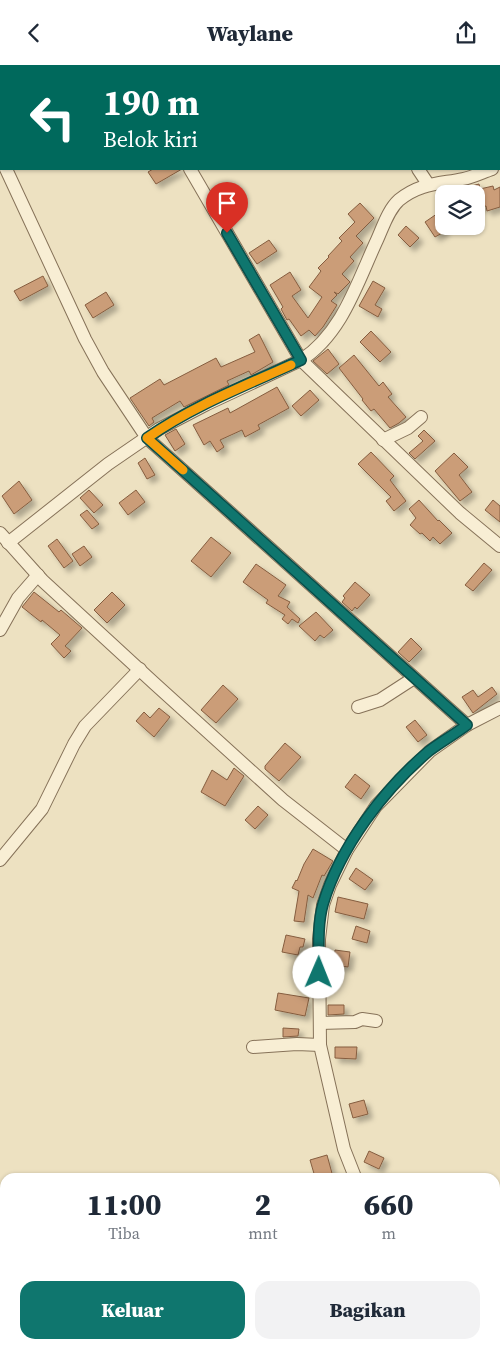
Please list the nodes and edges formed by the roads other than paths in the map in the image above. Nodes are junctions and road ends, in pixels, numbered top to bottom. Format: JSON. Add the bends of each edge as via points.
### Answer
{"nodes":[{"id":1,"x":6,"y":170,"type":"edge"},
{"id":2,"x":191,"y":170,"type":"edge"},
{"id":3,"x":419,"y":170,"type":"edge"},
{"id":4,"x":489,"y":170,"type":"edge"},
{"id":5,"x":428,"y":184,"type":"junction"},
{"id":6,"x":301,"y":360,"type":"junction"},
{"id":7,"x":421,"y":417,"type":"dead end"},
{"id":8,"x":147,"y":438,"type":"junction"},
{"id":9,"x":383,"y":440,"type":"junction"},
{"id":10,"x":4,"y":538,"type":"edge"},
{"id":11,"x":500,"y":546,"type":"edge"},
{"id":12,"x":38,"y":575,"type":"junction"},
{"id":13,"x":0,"y":630,"type":"edge"},
{"id":14,"x":140,"y":669,"type":"junction"},
{"id":15,"x":414,"y":678,"type":"junction"},
{"id":16,"x":358,"y":707,"type":"dead end"},
{"id":17,"x":500,"y":708,"type":"edge"},
{"id":18,"x":467,"y":725,"type":"junction"},
{"id":19,"x":347,"y":850,"type":"junction"},
{"id":20,"x":0,"y":860,"type":"edge"},
{"id":21,"x":376,"y":1021,"type":"dead end"},
{"id":22,"x":320,"y":1023,"type":"junction"},
{"id":23,"x":320,"y":1045,"type":"junction"},
{"id":24,"x":253,"y":1047,"type":"dead end"},
{"id":25,"x":353,"y":1173,"type":"edge"}],
"edges":[{"from":1,"to":8,"type":"street","via":[[103,372]]},
{"from":2,"to":6,"type":"street"},
{"from":3,"to":5,"type":"street"},
{"from":4,"to":5,"type":"street","via":[[465,179]]},
{"from":5,"to":6,"type":"street","via":[[398,201],[342,315],[328,337]]},
{"from":6,"to":8,"type":"street","via":[[207,404]]},
{"from":6,"to":9,"type":"street"},
{"from":7,"to":9,"type":"street","via":[[408,428]]},
{"from":8,"to":10,"type":"street"},
{"from":8,"to":15,"type":"street"},
{"from":9,"to":11,"type":"street"},
{"from":10,"to":12,"type":"street"},
{"from":12,"to":13,"type":"street","via":[[18,598]]},
{"from":12,"to":14,"type":"street"},
{"from":14,"to":19,"type":"street","via":[[283,800]]},
{"from":14,"to":20,"type":"street","via":[[86,726],[42,809]]},
{"from":15,"to":16,"type":"street","via":[[380,700]]},
{"from":15,"to":18,"type":"street"},
{"from":17,"to":18,"type":"street"},
{"from":18,"to":19,"type":"street","via":[[430,751],[401,779],[376,806]]},
{"from":19,"to":22,"type":"street","via":[[323,905],[318,989]]},
{"from":21,"to":22,"type":"street"},
{"from":22,"to":23,"type":"street"},
{"from":23,"to":24,"type":"street"},
{"from":23,"to":25,"type":"street"}]}
